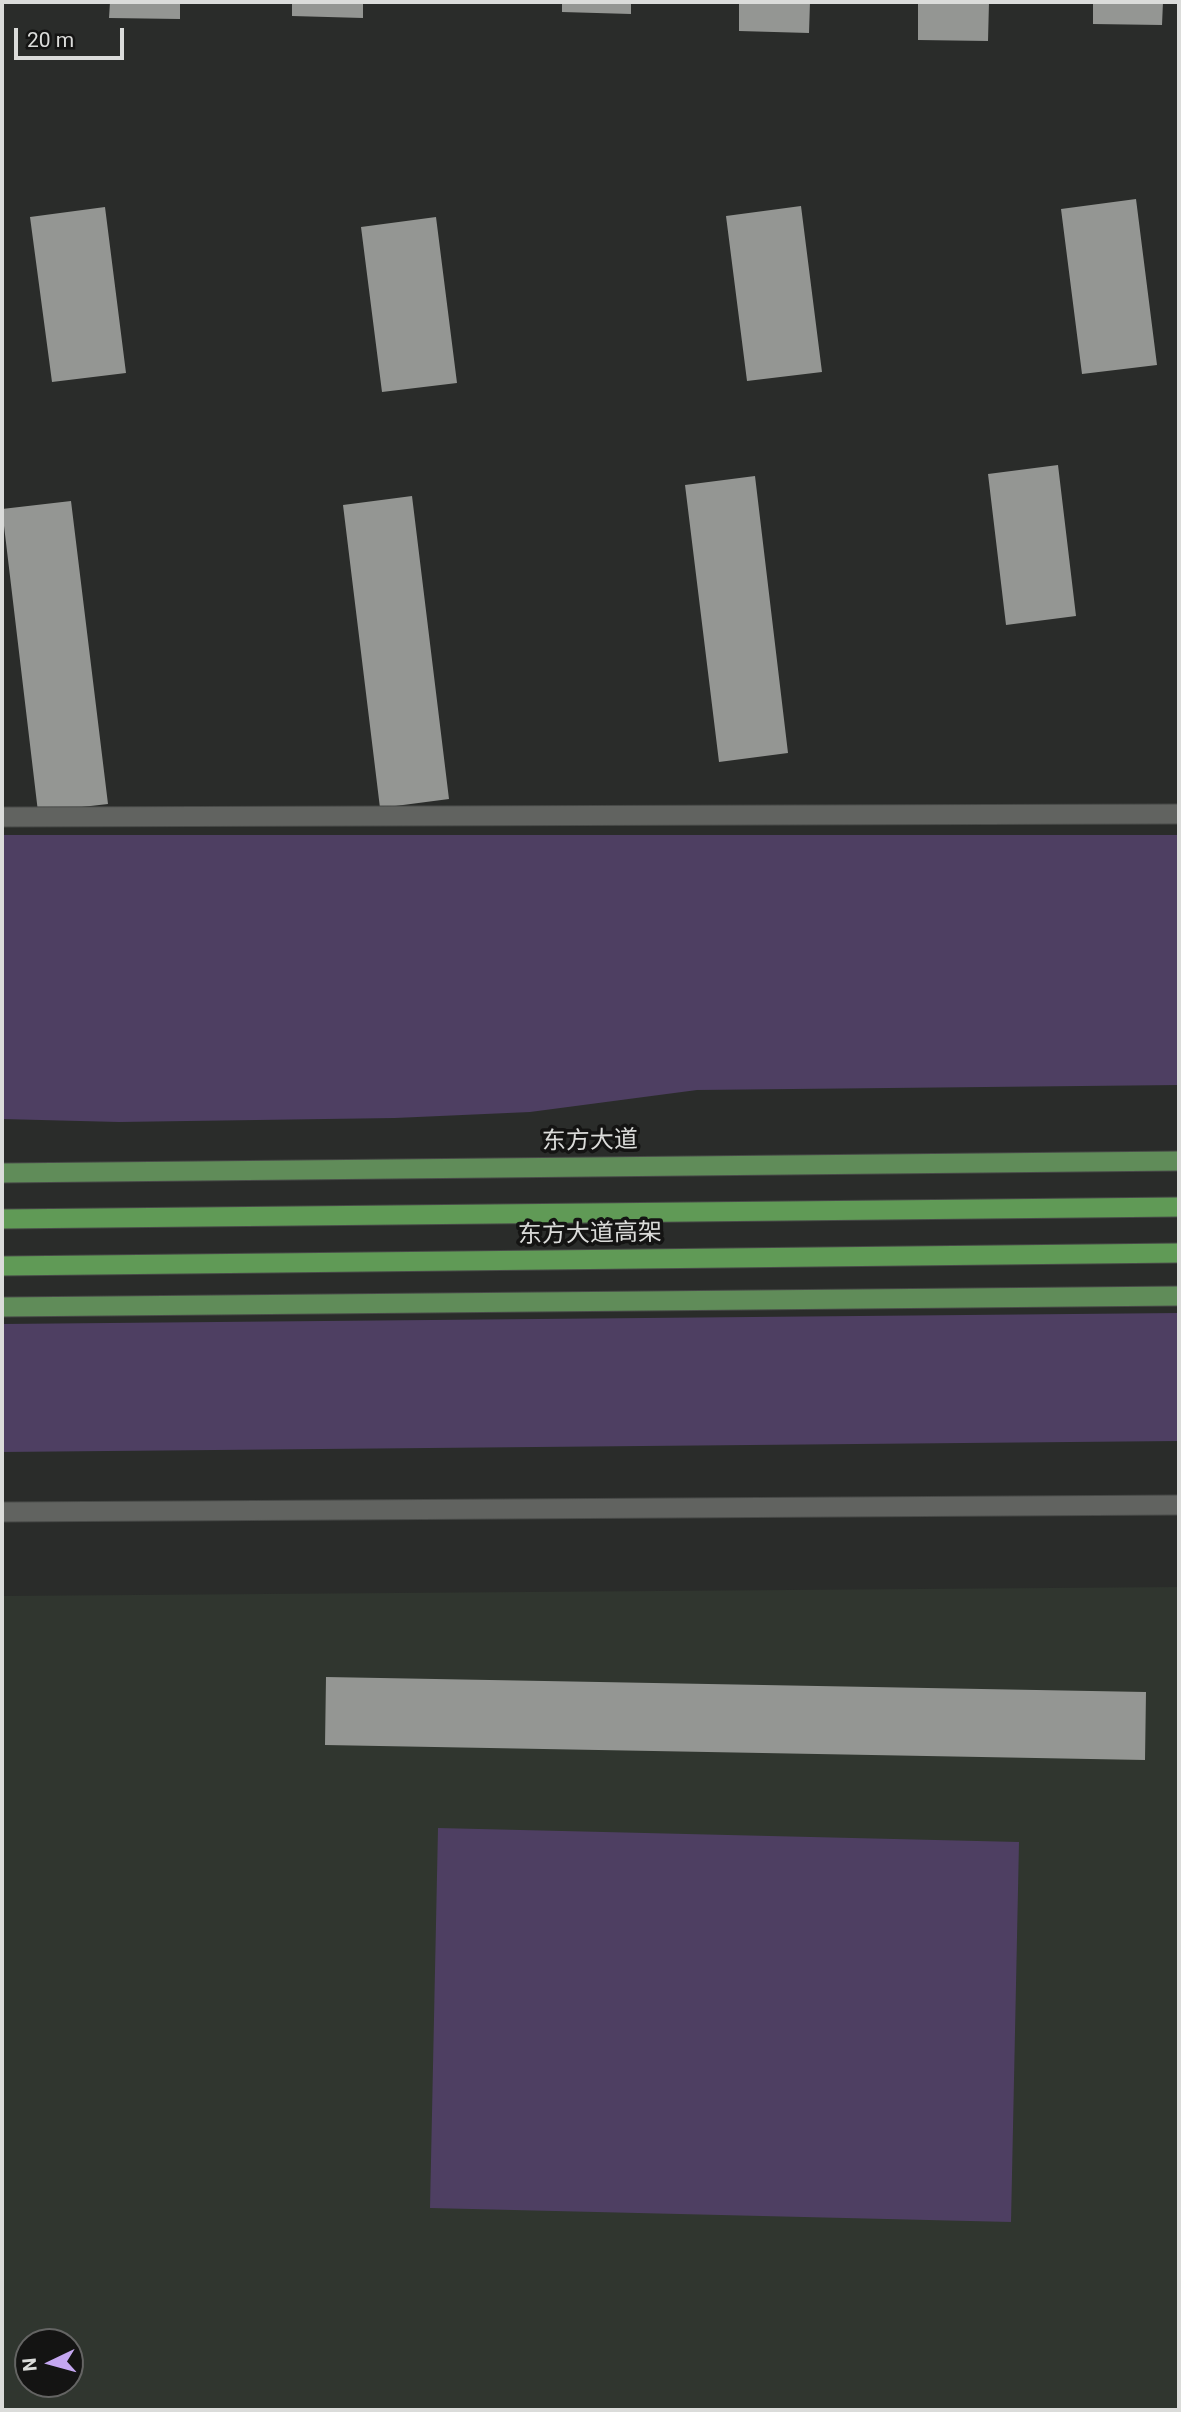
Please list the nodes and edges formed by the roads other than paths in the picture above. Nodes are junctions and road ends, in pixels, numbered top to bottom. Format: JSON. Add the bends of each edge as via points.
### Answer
{"nodes":[{"id":1,"x":1179,"y":814,"type":"edge"},
{"id":2,"x":2,"y":817,"type":"edge"},
{"id":3,"x":1179,"y":1161,"type":"edge"},
{"id":4,"x":2,"y":1173,"type":"edge"},
{"id":5,"x":1179,"y":1207,"type":"edge"},
{"id":6,"x":2,"y":1219,"type":"edge"},
{"id":7,"x":1179,"y":1253,"type":"edge"},
{"id":8,"x":2,"y":1266,"type":"edge"},
{"id":9,"x":1179,"y":1296,"type":"edge"},
{"id":10,"x":2,"y":1307,"type":"edge"},
{"id":11,"x":1179,"y":1505,"type":"edge"},
{"id":12,"x":2,"y":1512,"type":"edge"}],
"edges":[{"from":1,"to":2,"type":"street"},
{"from":3,"to":4,"type":"main road","name":"东方大道"},
{"from":5,"to":6,"type":"highway","name":"东方大道高架"},
{"from":7,"to":8,"type":"highway","name":"东方大道高架"},
{"from":9,"to":10,"type":"main road"},
{"from":11,"to":12,"type":"street"}]}
